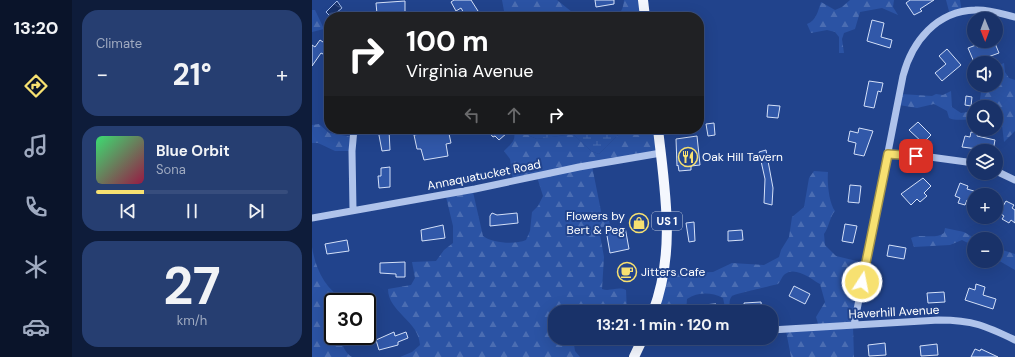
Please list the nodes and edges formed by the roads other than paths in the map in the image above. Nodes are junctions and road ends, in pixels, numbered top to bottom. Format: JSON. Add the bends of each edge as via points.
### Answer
{"nodes":[{"id":1,"x":643,"y":0,"type":"edge"},
{"id":2,"x":644,"y":12,"type":"edge"},
{"id":3,"x":1015,"y":17,"type":"edge"},
{"id":4,"x":354,"y":134,"type":"edge"},
{"id":5,"x":658,"y":134,"type":"edge"},
{"id":6,"x":660,"y":153,"type":"junction"},
{"id":7,"x":888,"y":154,"type":"junction"},
{"id":8,"x":967,"y":162,"type":"edge"},
{"id":9,"x":1003,"y":174,"type":"edge"},
{"id":10,"x":1015,"y":180,"type":"edge"},
{"id":11,"x":353,"y":210,"type":"junction"},
{"id":12,"x":312,"y":218,"type":"edge"},
{"id":13,"x":655,"y":305,"type":"edge"},
{"id":14,"x":854,"y":325,"type":"junction"},
{"id":15,"x":778,"y":330,"type":"edge"},
{"id":16,"x":1015,"y":340,"type":"edge"},
{"id":17,"x":640,"y":345,"type":"edge"},
{"id":18,"x":634,"y":357,"type":"edge"}],
"edges":[{"from":1,"to":2,"type":"main road"},
{"from":3,"to":7,"type":"street","via":[[974,10],[944,18],[926,31],[914,47],[906,67]]},
{"from":4,"to":11,"type":"street"},
{"from":5,"to":6,"type":"main road","number":"US 1"},
{"from":6,"to":11,"type":"street","name":"Annaquatucket Road"},
{"from":6,"to":13,"type":"main road","number":"US 1","via":[[667,199],[667,244]]},
{"from":7,"to":8,"type":"street"},
{"from":7,"to":14,"type":"street"},
{"from":9,"to":10,"type":"street"},
{"from":11,"to":12,"type":"street","name":"Annaquatucket Road"},
{"from":14,"to":15,"type":"street","name":"Haverhill Avenue"},
{"from":14,"to":16,"type":"street","name":"Haverhill Avenue","via":[[964,320],[989,327]]},
{"from":17,"to":18,"type":"main road"}]}
